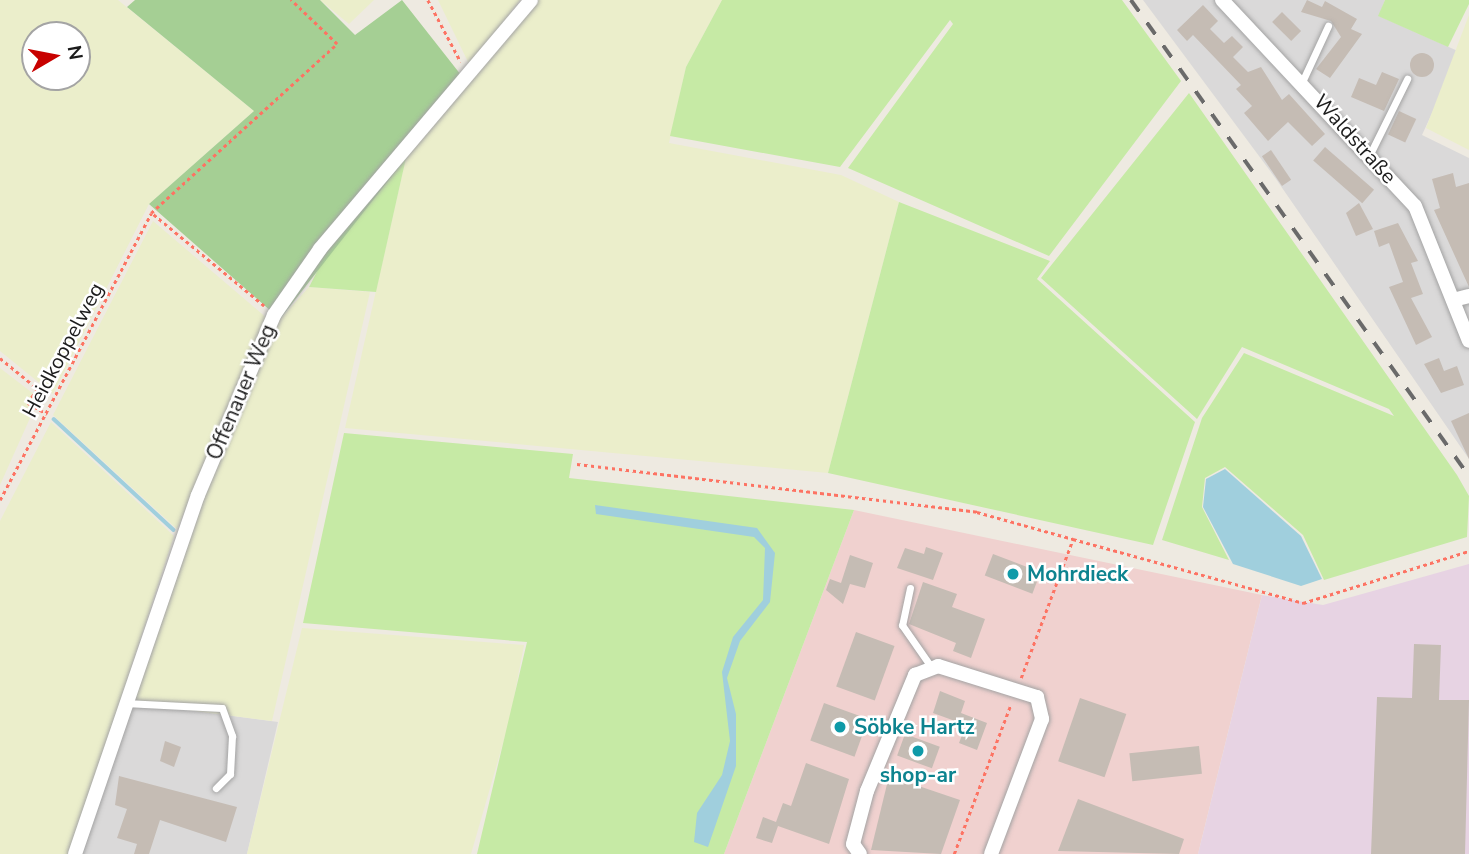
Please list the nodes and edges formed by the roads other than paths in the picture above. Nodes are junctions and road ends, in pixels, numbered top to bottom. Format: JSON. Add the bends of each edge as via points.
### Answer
{"nodes":[{"id":1,"x":531,"y":0,"type":"edge"},
{"id":2,"x":1222,"y":0,"type":"edge"},
{"id":3,"x":1328,"y":26,"type":"dead end"},
{"id":4,"x":1407,"y":79,"type":"dead end"},
{"id":5,"x":1302,"y":82,"type":"junction"},
{"id":6,"x":1370,"y":154,"type":"junction"},
{"id":7,"x":1469,"y":296,"type":"edge"},
{"id":8,"x":1453,"y":300,"type":"junction"},
{"id":9,"x":1469,"y":341,"type":"edge"},
{"id":10,"x":910,"y":588,"type":"dead end"},
{"id":11,"x":932,"y":668,"type":"junction"},
{"id":12,"x":124,"y":703,"type":"junction"},
{"id":13,"x":216,"y":788,"type":"dead end"},
{"id":14,"x":75,"y":854,"type":"edge"},
{"id":15,"x":860,"y":854,"type":"edge"},
{"id":16,"x":991,"y":854,"type":"edge"}],
"edges":[{"from":1,"to":12,"type":"street","name":"Offenauer Weg","via":[[320,249],[274,315],[198,495]]},
{"from":2,"to":5,"type":"street","name":"Waldstraße"},
{"from":3,"to":5,"type":"lane"},
{"from":4,"to":6,"type":"lane"},
{"from":5,"to":6,"type":"street","name":"Waldstraße"},
{"from":6,"to":8,"type":"street","name":"Waldstraße","via":[[1415,206]]},
{"from":7,"to":8,"type":"street"},
{"from":8,"to":9,"type":"street","name":"Waldstraße"},
{"from":10,"to":11,"type":"lane","via":[[902,625]]},
{"from":11,"to":15,"type":"street","via":[[915,675],[867,791],[853,844]]},
{"from":11,"to":16,"type":"street","via":[[1018,688],[1037,697],[1042,719]]},
{"from":12,"to":13,"type":"lane","via":[[222,708],[232,736],[230,774]]},
{"from":12,"to":14,"type":"street","name":"Offenauer Weg"}]}
